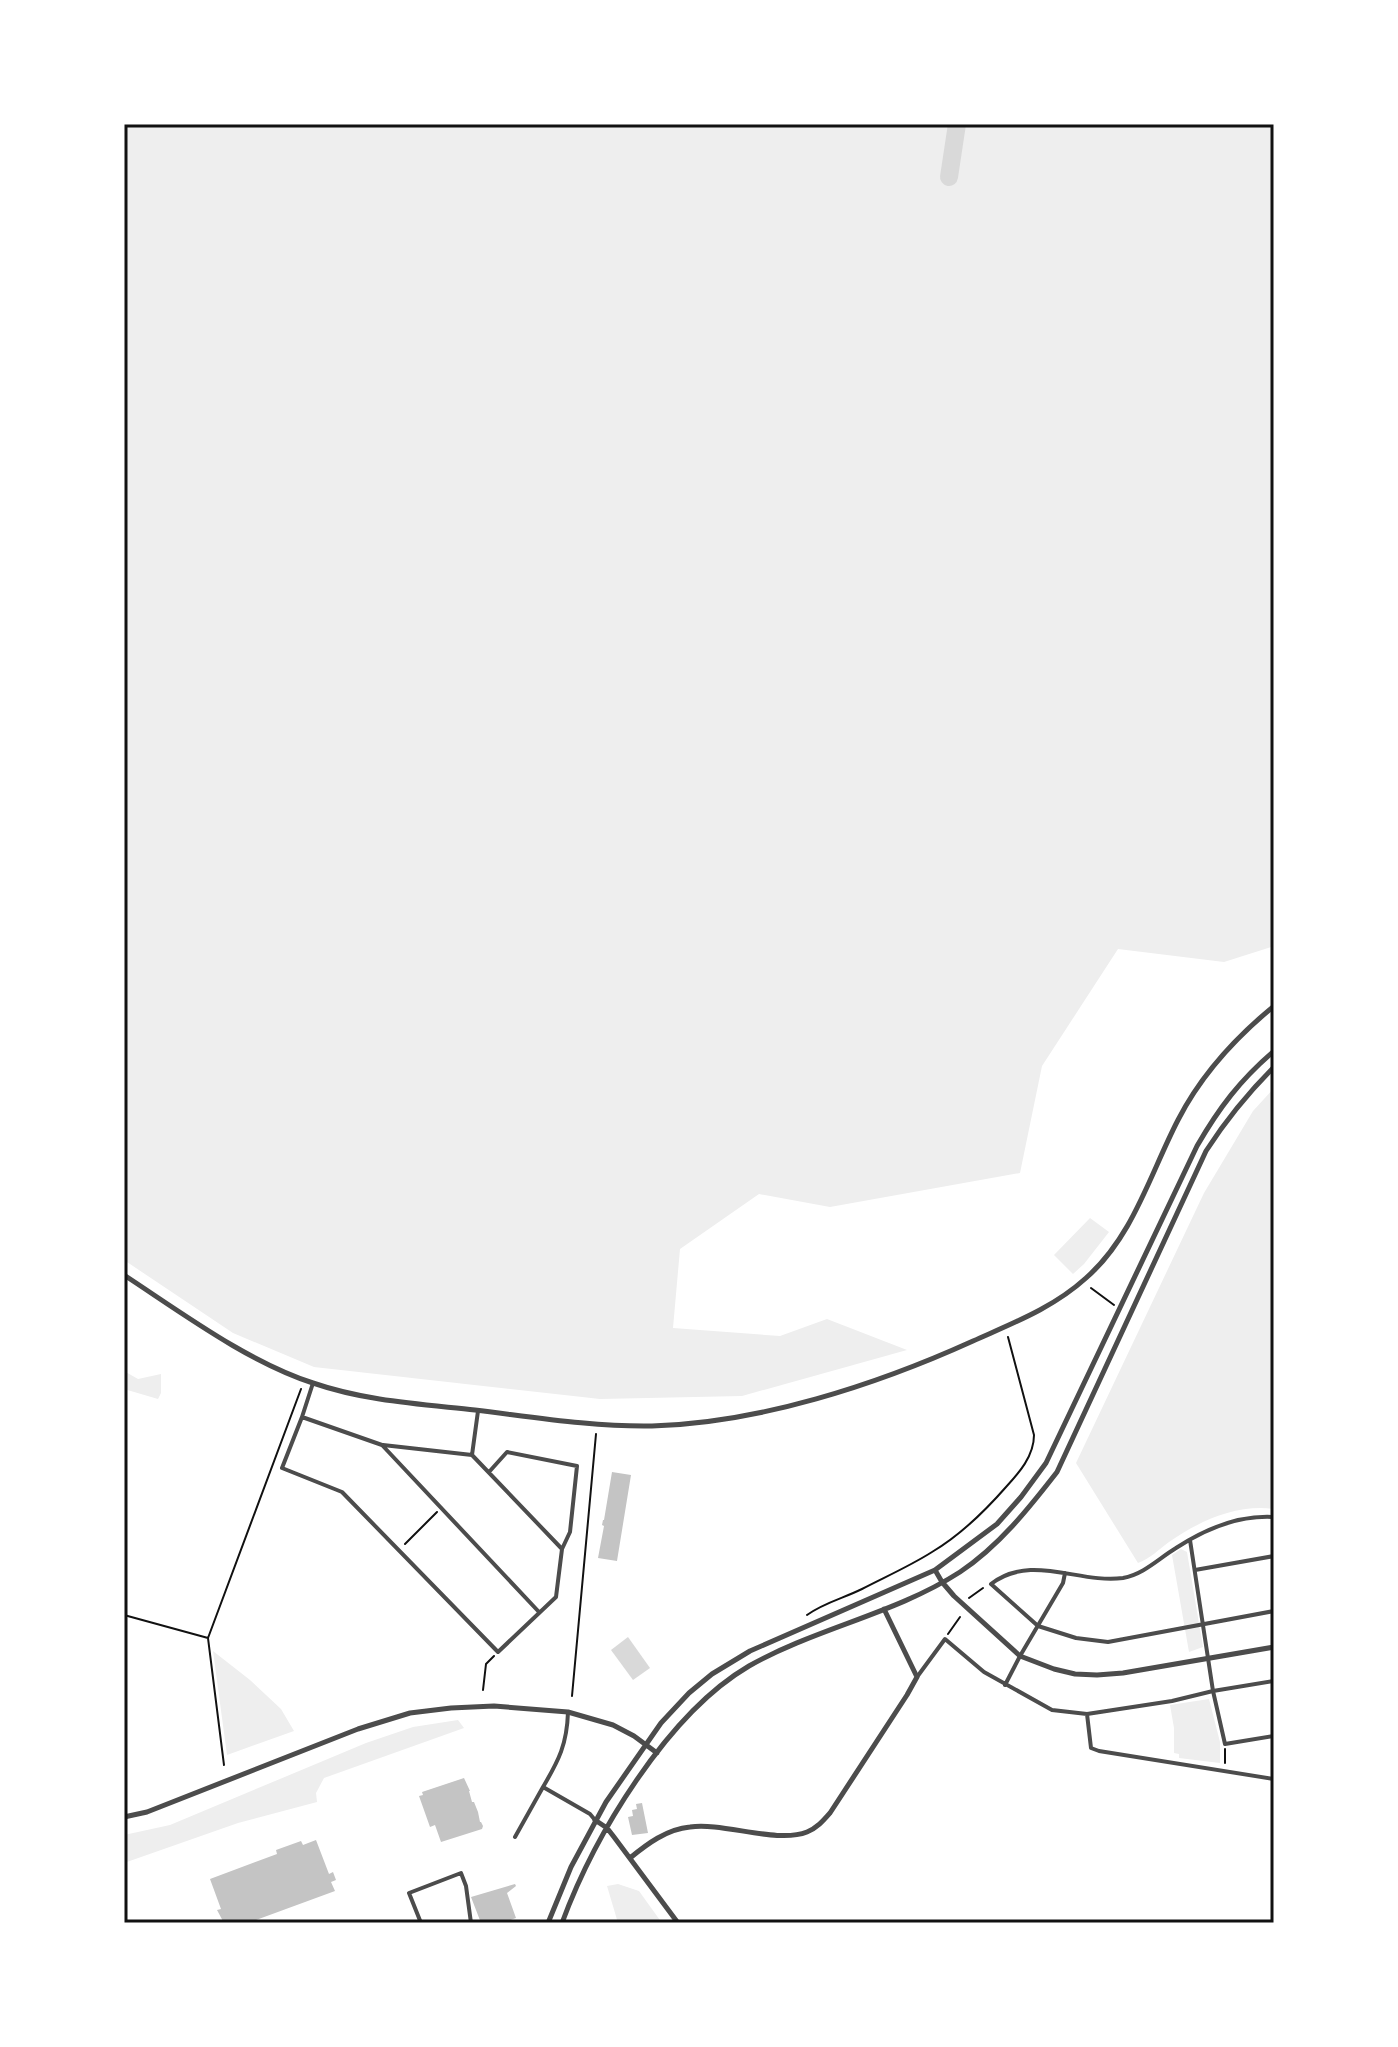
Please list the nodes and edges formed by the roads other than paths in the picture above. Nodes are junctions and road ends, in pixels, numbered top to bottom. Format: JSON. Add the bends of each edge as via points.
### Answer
{"nodes":[{"id":1,"x":1274,"y":1006,"type":"edge"},
{"id":2,"x":1274,"y":1051,"type":"edge"},
{"id":3,"x":1274,"y":1067,"type":"edge"},
{"id":4,"x":124,"y":1275,"type":"edge"},
{"id":5,"x":313,"y":1383,"type":"junction"},
{"id":6,"x":478,"y":1411,"type":"junction"},
{"id":7,"x":302,"y":1417,"type":"junction"},
{"id":8,"x":382,"y":1445,"type":"junction"},
{"id":9,"x":472,"y":1455,"type":"junction"},
{"id":10,"x":489,"y":1472,"type":"junction"},
{"id":11,"x":1274,"y":1517,"type":"edge"},
{"id":12,"x":1190,"y":1540,"type":"junction"},
{"id":13,"x":562,"y":1549,"type":"junction"},
{"id":14,"x":1274,"y":1556,"type":"edge"},
{"id":15,"x":935,"y":1570,"type":"junction"},
{"id":16,"x":1195,"y":1570,"type":"junction"},
{"id":17,"x":1065,"y":1573,"type":"junction"},
{"id":18,"x":942,"y":1582,"type":"junction"},
{"id":19,"x":884,"y":1609,"type":"junction"},
{"id":20,"x":1274,"y":1611,"type":"edge"},
{"id":21,"x":539,"y":1613,"type":"junction"},
{"id":22,"x":1204,"y":1623,"type":"junction"},
{"id":23,"x":1038,"y":1626,"type":"junction"},
{"id":24,"x":1274,"y":1647,"type":"edge"},
{"id":25,"x":1020,"y":1656,"type":"junction"},
{"id":26,"x":1209,"y":1658,"type":"junction"},
{"id":27,"x":917,"y":1677,"type":"junction"},
{"id":28,"x":1274,"y":1681,"type":"edge"},
{"id":29,"x":1005,"y":1685,"type":"junction"},
{"id":30,"x":1213,"y":1691,"type":"junction"},
{"id":31,"x":568,"y":1712,"type":"junction"},
{"id":32,"x":1087,"y":1714,"type":"junction"},
{"id":33,"x":1274,"y":1736,"type":"edge"},
{"id":34,"x":646,"y":1745,"type":"junction"},
{"id":35,"x":657,"y":1753,"type":"junction"},
{"id":36,"x":1274,"y":1779,"type":"edge"},
{"id":37,"x":543,"y":1787,"type":"junction"},
{"id":38,"x":124,"y":1817,"type":"edge"},
{"id":39,"x":595,"y":1820,"type":"junction"},
{"id":40,"x":607,"y":1828,"type":"junction"},
{"id":41,"x":515,"y":1837,"type":"dead end"},
{"id":42,"x":630,"y":1858,"type":"junction"},
{"id":43,"x":421,"y":1923,"type":"edge"},
{"id":44,"x":471,"y":1923,"type":"edge"},
{"id":45,"x":548,"y":1923,"type":"edge"},
{"id":46,"x":562,"y":1923,"type":"edge"},
{"id":47,"x":678,"y":1923,"type":"edge"}],
"edges":[{"from":1,"to":6,"type":"street","via":[[1238,1038],[1189,1099],[1112,1250],[1073,1290],[1028,1317],[923,1364],[800,1403],[701,1423],[588,1423]]},
{"from":2,"to":15,"type":"street","via":[[1217,1112],[1197,1146],[1046,1463],[997,1524]]},
{"from":3,"to":18,"type":"street","via":[[1206,1151],[1057,1472],[1006,1534]]},
{"from":4,"to":5,"type":"street","via":[[246,1353]]},
{"from":5,"to":6,"type":"street","via":[[369,1398]]},
{"from":5,"to":7,"type":"street"},
{"from":6,"to":9,"type":"street"},
{"from":7,"to":8,"type":"street"},
{"from":7,"to":21,"type":"street","via":[[282,1468],[342,1492],[498,1652]]},
{"from":8,"to":9,"type":"street"},
{"from":8,"to":21,"type":"street"},
{"from":9,"to":10,"type":"street"},
{"from":10,"to":13,"type":"street"},
{"from":10,"to":13,"type":"street","via":[[507,1452],[577,1466],[570,1532]]},
{"from":11,"to":12,"type":"street","via":[[1225,1523]]},
{"from":12,"to":16,"type":"street"},
{"from":12,"to":17,"type":"street","via":[[1126,1577]]},
{"from":13,"to":21,"type":"street","via":[[556,1597]]},
{"from":14,"to":16,"type":"street"},
{"from":15,"to":18,"type":"street"},
{"from":15,"to":34,"type":"street","via":[[724,1665],[679,1703]]},
{"from":16,"to":22,"type":"street"},
{"from":17,"to":23,"type":"street"},
{"from":17,"to":23,"type":"street","via":[[1023,1570],[991,1584]]},
{"from":18,"to":19,"type":"street"},
{"from":18,"to":25,"type":"street"},
{"from":19,"to":27,"type":"street"},
{"from":19,"to":35,"type":"street","via":[[747,1668],[707,1697]]},
{"from":20,"to":22,"type":"street"},
{"from":22,"to":23,"type":"street","via":[[1108,1642]]},
{"from":22,"to":26,"type":"street"},
{"from":23,"to":25,"type":"street"},
{"from":24,"to":26,"type":"street"},
{"from":25,"to":26,"type":"street","via":[[1054,1669],[1097,1675]]},
{"from":25,"to":29,"type":"street"},
{"from":26,"to":30,"type":"street"},
{"from":27,"to":29,"type":"street","via":[[945,1639]]},
{"from":27,"to":42,"type":"street","via":[[830,1813],[809,1832],[786,1836],[691,1826],[670,1832]]},
{"from":28,"to":30,"type":"street"},
{"from":29,"to":32,"type":"street","via":[[1052,1710]]},
{"from":30,"to":32,"type":"street"},
{"from":30,"to":33,"type":"street","via":[[1225,1744]]},
{"from":31,"to":34,"type":"street","via":[[613,1725]]},
{"from":31,"to":37,"type":"street","via":[[564,1749]]},
{"from":31,"to":38,"type":"street","via":[[474,1706],[410,1713]]},
{"from":32,"to":36,"type":"street","via":[[1091,1748]]},
{"from":34,"to":35,"type":"street"},
{"from":34,"to":39,"type":"street"},
{"from":35,"to":40,"type":"street"},
{"from":37,"to":39,"type":"street"},
{"from":37,"to":41,"type":"street"},
{"from":39,"to":40,"type":"street"},
{"from":39,"to":45,"type":"street"},
{"from":40,"to":42,"type":"street"},
{"from":40,"to":46,"type":"street"},
{"from":42,"to":47,"type":"street"},
{"from":43,"to":44,"type":"street","via":[[409,1893],[461,1873]]}]}
